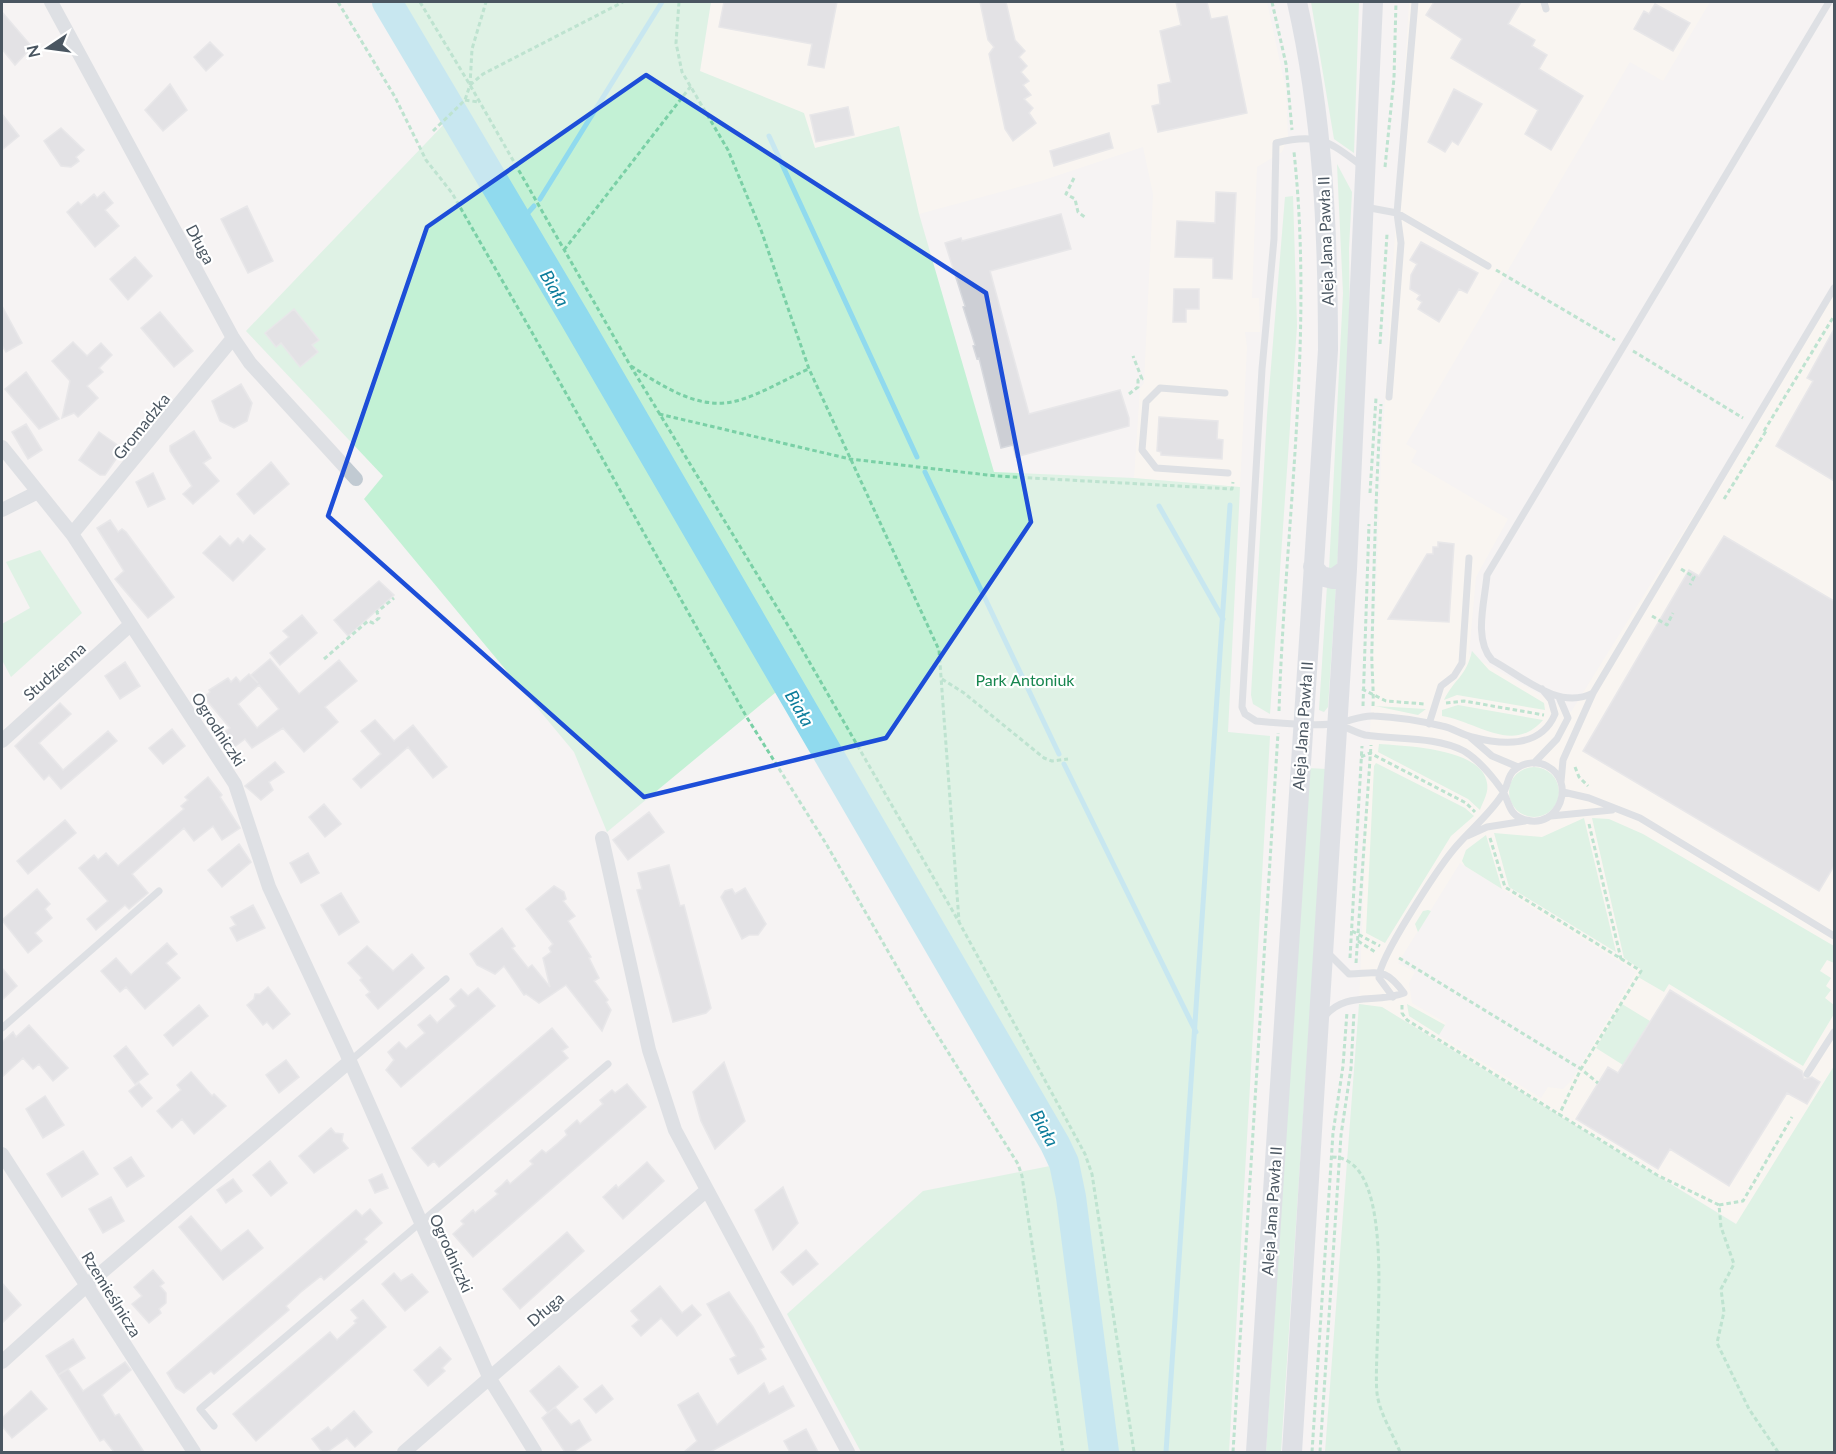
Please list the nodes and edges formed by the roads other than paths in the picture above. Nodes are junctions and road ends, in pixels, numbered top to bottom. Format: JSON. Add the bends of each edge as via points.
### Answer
{"nodes":[{"id":1,"x":51,"y":2,"type":"edge"},
{"id":2,"x":1297,"y":2,"type":"edge"},
{"id":3,"x":1373,"y":2,"type":"edge"},
{"id":4,"x":1415,"y":2,"type":"edge"},
{"id":5,"x":1829,"y":2,"type":"edge"},
{"id":6,"x":1320,"y":140,"type":"junction"},
{"id":7,"x":1367,"y":170,"type":"junction"},
{"id":8,"x":1365,"y":207,"type":"junction"},
{"id":9,"x":1397,"y":213,"type":"junction"},
{"id":10,"x":1488,"y":266,"type":"road end"},
{"id":11,"x":1834,"y":288,"type":"edge"},
{"id":12,"x":233,"y":338,"type":"junction"},
{"id":13,"x":1225,"y":393,"type":"dead end"},
{"id":14,"x":1389,"y":397,"type":"dead end"},
{"id":15,"x":2,"y":447,"type":"edge"},
{"id":16,"x":1231,"y":474,"type":"road end"},
{"id":17,"x":356,"y":479,"type":"dead end"},
{"id":18,"x":38,"y":492,"type":"junction"},
{"id":19,"x":2,"y":510,"type":"edge"},
{"id":20,"x":72,"y":534,"type":"junction"},
{"id":21,"x":1469,"y":558,"type":"dead end"},
{"id":22,"x":1313,"y":567,"type":"junction"},
{"id":23,"x":1347,"y":569,"type":"junction"},
{"id":24,"x":130,"y":625,"type":"junction"},
{"id":25,"x":1542,"y":689,"type":"junction"},
{"id":26,"x":1593,"y":693,"type":"junction"},
{"id":27,"x":1559,"y":697,"type":"junction"},
{"id":28,"x":1302,"y":723,"type":"junction"},
{"id":29,"x":1338,"y":724,"type":"junction"},
{"id":30,"x":1429,"y":724,"type":"junction"},
{"id":31,"x":1470,"y":737,"type":"junction"},
{"id":32,"x":2,"y":741,"type":"edge"},
{"id":33,"x":1534,"y":763,"type":"junction"},
{"id":34,"x":1518,"y":767,"type":"junction"},
{"id":35,"x":1561,"y":782,"type":"junction"},
{"id":36,"x":1563,"y":792,"type":"junction"},
{"id":37,"x":1504,"y":793,"type":"junction"},
{"id":38,"x":1614,"y":810,"type":"junction"},
{"id":39,"x":1551,"y":816,"type":"junction"},
{"id":40,"x":1527,"y":821,"type":"junction"},
{"id":41,"x":1465,"y":837,"type":"junction"},
{"id":42,"x":602,"y":838,"type":"dead end"},
{"id":43,"x":159,"y":891,"type":"dead end"},
{"id":44,"x":1834,"y":936,"type":"edge"},
{"id":45,"x":1324,"y":947,"type":"junction"},
{"id":46,"x":1379,"y":971,"type":"junction"},
{"id":47,"x":446,"y":980,"type":"dead end"},
{"id":48,"x":1393,"y":997,"type":"junction"},
{"id":49,"x":1320,"y":1021,"type":"junction"},
{"id":50,"x":2,"y":1028,"type":"edge"},
{"id":51,"x":1834,"y":1032,"type":"edge"},
{"id":52,"x":350,"y":1061,"type":"junction"},
{"id":53,"x":608,"y":1064,"type":"dead end"},
{"id":54,"x":1807,"y":1074,"type":"dead end"},
{"id":55,"x":2,"y":1154,"type":"edge"},
{"id":56,"x":707,"y":1190,"type":"junction"},
{"id":57,"x":421,"y":1223,"type":"junction"},
{"id":58,"x":87,"y":1284,"type":"junction"},
{"id":59,"x":2,"y":1362,"type":"edge"},
{"id":60,"x":490,"y":1378,"type":"junction"},
{"id":61,"x":213,"y":1426,"type":"dead end"},
{"id":62,"x":194,"y":1452,"type":"edge"},
{"id":63,"x":404,"y":1452,"type":"edge"},
{"id":64,"x":535,"y":1452,"type":"edge"},
{"id":65,"x":848,"y":1452,"type":"edge"},
{"id":66,"x":1256,"y":1452,"type":"edge"},
{"id":67,"x":1292,"y":1452,"type":"edge"}],
"edges":[{"from":1,"to":12,"type":"street","name":"Długa"},
{"from":2,"to":6,"type":"main road","name":"Aleja Jana Pawła II"},
{"from":3,"to":7,"type":"main road","name":"Aleja Jana Pawła II"},
{"from":4,"to":9,"type":"lane"},
{"from":5,"to":25,"type":"lane","via":[[1487,575],[1482,634],[1486,653]]},
{"from":6,"to":7,"type":"lane","via":[[1329,141]]},
{"from":6,"to":22,"type":"main road","name":"Aleja Jana Pawła II","via":[[1328,350]]},
{"from":6,"to":28,"type":"lane","via":[[1276,143],[1274,238],[1241,700],[1245,714],[1256,721]]},
{"from":7,"to":8,"type":"main road","name":"Aleja Jana Pawła II"},
{"from":8,"to":9,"type":"lane"},
{"from":8,"to":23,"type":"main road","name":"Aleja Jana Pawła II"},
{"from":9,"to":10,"type":"lane"},
{"from":9,"to":14,"type":"lane","via":[[1401,243]]},
{"from":11,"to":26,"type":"lane"},
{"from":12,"to":17,"type":"street","name":"Długa"},
{"from":12,"to":20,"type":"street","name":"Gromadzka"},
{"from":13,"to":16,"type":"lane","via":[[1160,388],[1146,402],[1142,450],[1156,468]]},
{"from":15,"to":18,"type":"street","name":"Ogrodniczki"},
{"from":18,"to":19,"type":"street"},
{"from":18,"to":20,"type":"street","name":"Ogrodniczki"},
{"from":20,"to":24,"type":"street","name":"Ogrodniczki"},
{"from":21,"to":30,"type":"lane","via":[[1461,663],[1442,686]]},
{"from":22,"to":23,"type":"main road","via":[[1321,576],[1333,579]]},
{"from":22,"to":28,"type":"main road","name":"Aleja Jana Pawła II"},
{"from":23,"to":29,"type":"main road","name":"Aleja Jana Pawła II"},
{"from":24,"to":32,"type":"street","name":"Studzienna"},
{"from":24,"to":52,"type":"street","name":"Ogrodniczki","via":[[236,784],[269,887]]},
{"from":25,"to":27,"type":"lane"},
{"from":25,"to":31,"type":"lane","via":[[1556,714],[1551,725],[1539,735],[1500,744]]},
{"from":26,"to":27,"type":"lane","via":[[1573,700]]},
{"from":26,"to":35,"type":"lane","via":[[1563,759]]},
{"from":27,"to":33,"type":"lane","via":[[1568,717],[1564,729]]},
{"from":28,"to":29,"type":"lane"},
{"from":28,"to":66,"type":"main road","name":"Aleja Jana Pawła II"},
{"from":29,"to":30,"type":"lane","via":[[1372,715]]},
{"from":29,"to":37,"type":"lane","via":[[1362,735],[1439,743],[1464,751],[1490,773]]},
{"from":29,"to":45,"type":"main road","name":"Aleja Jana Pawła II"},
{"from":30,"to":31,"type":"lane"},
{"from":31,"to":34,"type":"lane","via":[[1492,756]]},
{"from":33,"to":34,"type":"lane"},
{"from":33,"to":35,"type":"lane","via":[[1546,765]]},
{"from":34,"to":37,"type":"lane","via":[[1508,778]]},
{"from":35,"to":36,"type":"lane"},
{"from":36,"to":38,"type":"lane"},
{"from":36,"to":39,"type":"lane","via":[[1558,809]]},
{"from":37,"to":40,"type":"lane","via":[[1511,811]]},
{"from":37,"to":41,"type":"lane"},
{"from":38,"to":39,"type":"lane"},
{"from":38,"to":44,"type":"lane","via":[[1640,818]]},
{"from":39,"to":40,"type":"lane"},
{"from":40,"to":41,"type":"lane","via":[[1487,827]]},
{"from":41,"to":46,"type":"lane","via":[[1386,954]]},
{"from":42,"to":56,"type":"street","via":[[660,1087],[675,1130]]},
{"from":43,"to":50,"type":"lane"},
{"from":45,"to":46,"type":"lane","via":[[1349,974]]},
{"from":45,"to":49,"type":"main road","name":"Aleja Jana Pawła II"},
{"from":46,"to":48,"type":"lane","via":[[1382,984]]},
{"from":46,"to":48,"type":"lane","via":[[1393,978],[1404,993]]},
{"from":47,"to":52,"type":"lane"},
{"from":48,"to":49,"type":"lane","via":[[1347,1000],[1333,1006]]},
{"from":49,"to":67,"type":"main road","name":"Aleja Jana Pawła II"},
{"from":51,"to":54,"type":"lane"},
{"from":52,"to":57,"type":"street","name":"Ogrodniczki"},
{"from":52,"to":58,"type":"street"},
{"from":53,"to":57,"type":"lane"},
{"from":55,"to":58,"type":"street","name":"Rzemieślnicza"},
{"from":56,"to":60,"type":"street","name":"Długa"},
{"from":56,"to":65,"type":"street"},
{"from":57,"to":60,"type":"street","name":"Ogrodniczki"},
{"from":57,"to":61,"type":"lane","via":[[200,1409]]},
{"from":58,"to":59,"type":"street"},
{"from":58,"to":62,"type":"street","name":"Rzemieślnicza"},
{"from":60,"to":63,"type":"street","name":"Długa"},
{"from":60,"to":64,"type":"street","name":"Ogrodniczki"}]}
